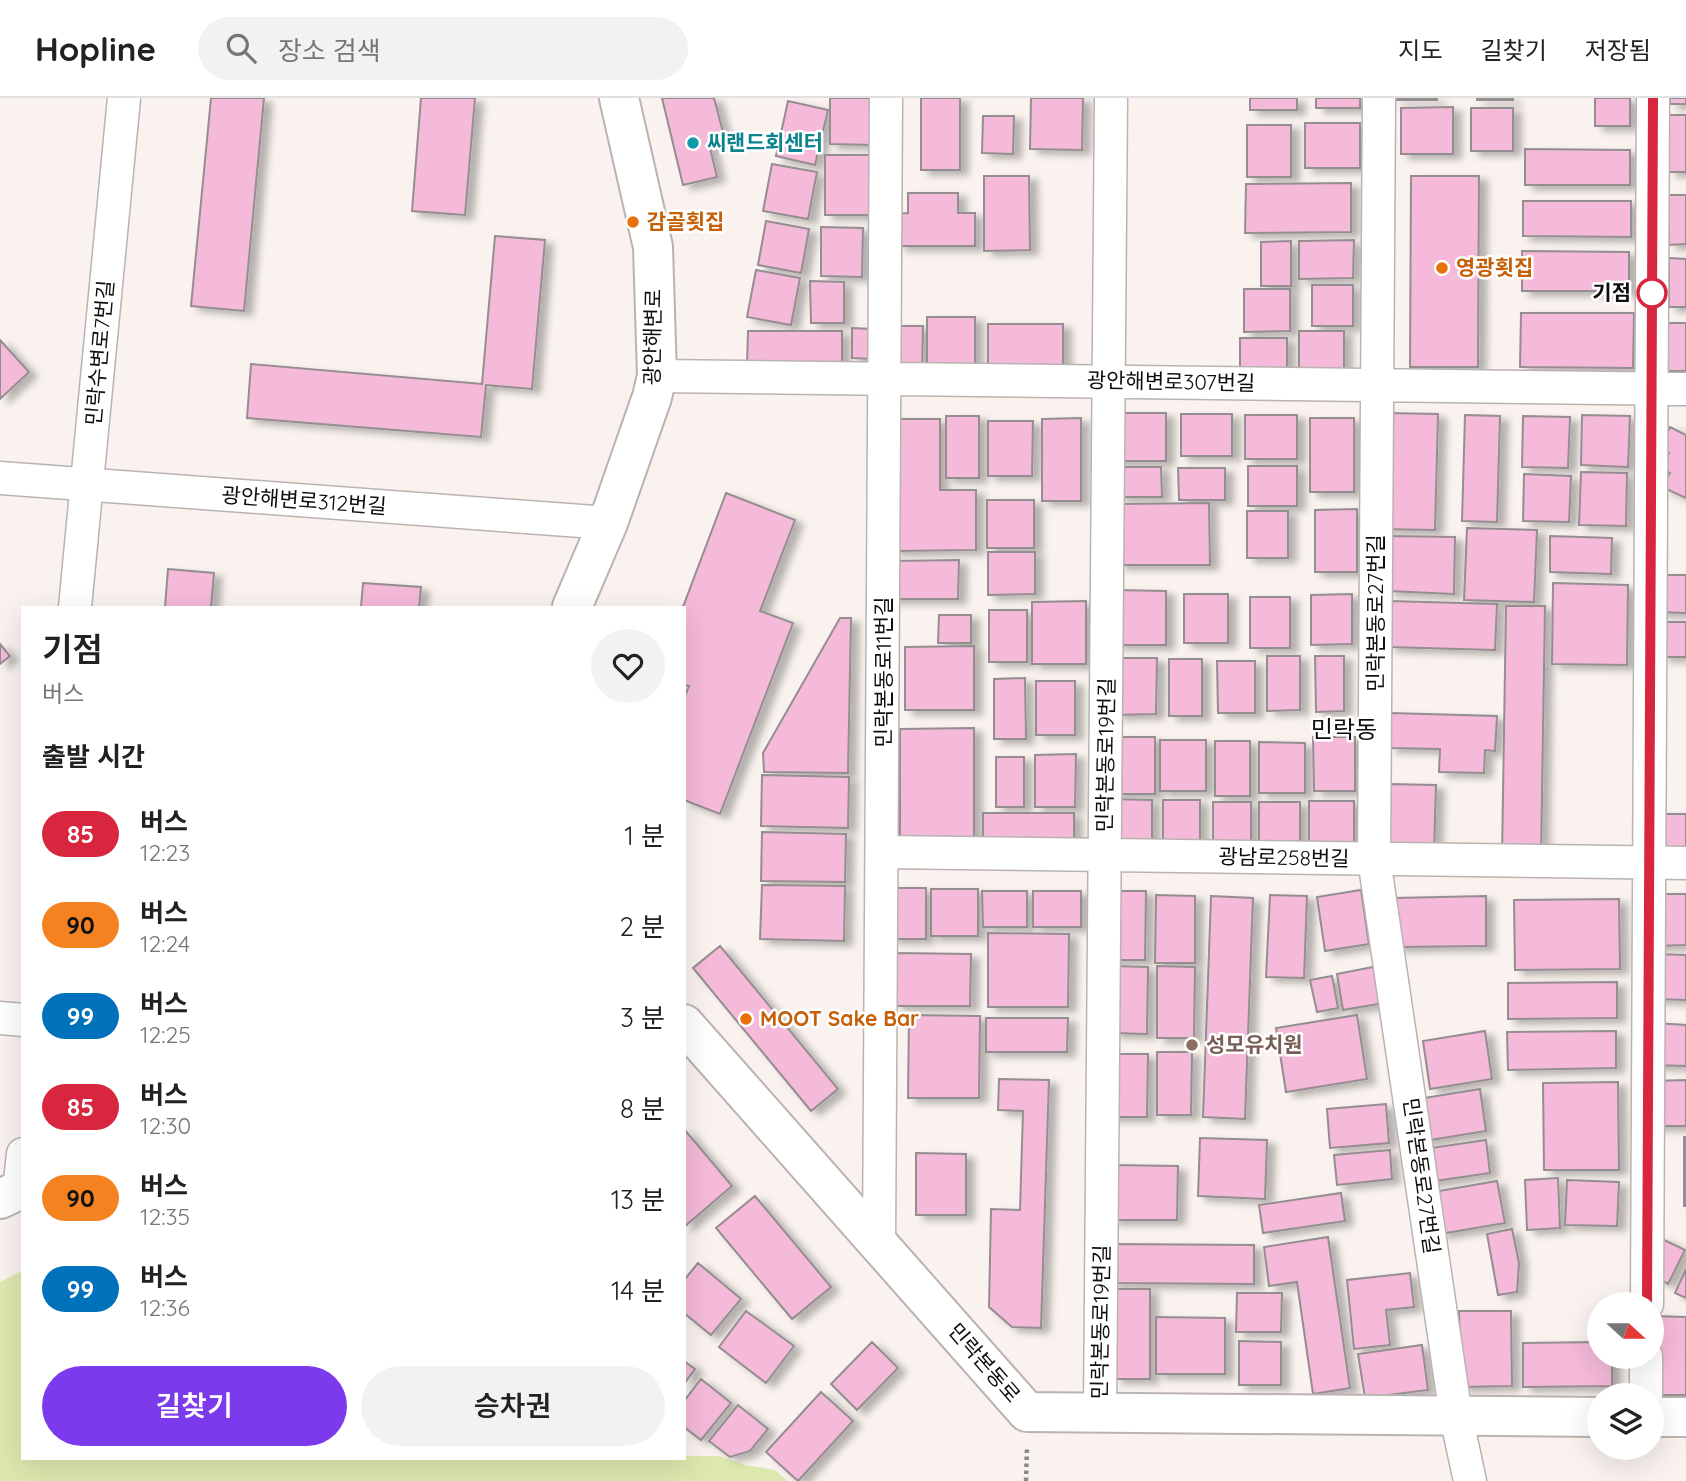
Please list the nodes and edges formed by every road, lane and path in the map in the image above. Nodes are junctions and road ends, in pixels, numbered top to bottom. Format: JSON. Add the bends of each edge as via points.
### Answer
{"nodes":[{"id":1,"x":124,"y":98,"type":"edge"},
{"id":2,"x":619,"y":98,"type":"edge"},
{"id":3,"x":886,"y":98,"type":"edge"},
{"id":4,"x":1111,"y":98,"type":"edge"},
{"id":5,"x":1379,"y":98,"type":"edge"},
{"id":6,"x":1653,"y":98,"type":"edge"},
{"id":7,"x":657,"y":376,"type":"junction"},
{"id":8,"x":885,"y":378,"type":"junction"},
{"id":9,"x":1109,"y":381,"type":"junction"},
{"id":10,"x":1377,"y":385,"type":"junction"},
{"id":11,"x":1651,"y":388,"type":"junction"},
{"id":12,"x":1686,"y":389,"type":"edge"},
{"id":13,"x":0,"y":478,"type":"edge"},
{"id":14,"x":87,"y":485,"type":"junction"},
{"id":15,"x":608,"y":523,"type":"junction"},
{"id":16,"x":75,"y":606,"type":"edge"},
{"id":17,"x":572,"y":606,"type":"edge"},
{"id":18,"x":883,"y":852,"type":"junction"},
{"id":19,"x":1105,"y":855,"type":"junction"},
{"id":20,"x":1374,"y":859,"type":"junction"},
{"id":21,"x":1649,"y":862,"type":"junction"},
{"id":22,"x":1686,"y":863,"type":"edge"},
{"id":23,"x":0,"y":1018,"type":"edge"},
{"id":24,"x":21,"y":1020,"type":"edge"},
{"id":25,"x":686,"y":1026,"type":"edge"},
{"id":26,"x":879,"y":1245,"type":"junction"},
{"id":27,"x":1647,"y":1292,"type":"edge"},
{"id":28,"x":1100,"y":1413,"type":"junction"},
{"id":29,"x":1456,"y":1416,"type":"junction"},
{"id":30,"x":1587,"y":1417,"type":"edge"},
{"id":31,"x":1664,"y":1417,"type":"edge"},
{"id":32,"x":1686,"y":1417,"type":"edge"},
{"id":33,"x":1470,"y":1481,"type":"edge"}],
"edges":[{"from":1,"to":14,"type":"street","name":"민락수변로7번길"},
{"from":2,"to":7,"type":"main road","name":"광안해변로","via":[[653,247]]},
{"from":3,"to":8,"type":"street","name":"민락본동로11번길"},
{"from":4,"to":9,"type":"street","name":"민락본동로19번길"},
{"from":5,"to":10,"type":"street","name":"민락본동로27번길"},
{"from":6,"to":11,"type":"street"},
{"from":7,"to":8,"type":"street","name":"광안해변로307번길"},
{"from":7,"to":15,"type":"main road","name":"광안해변로"},
{"from":8,"to":9,"type":"street","name":"광안해변로307번길"},
{"from":8,"to":18,"type":"street","name":"민락본동로11번길"},
{"from":9,"to":10,"type":"street","name":"광안해변로307번길"},
{"from":9,"to":19,"type":"street","name":"민락본동로19번길"},
{"from":10,"to":11,"type":"street","name":"광안해변로307번길"},
{"from":10,"to":20,"type":"street","name":"민락본동로27번길"},
{"from":11,"to":12,"type":"street","name":"광안해변로307번길"},
{"from":11,"to":21,"type":"street"},
{"from":13,"to":14,"type":"street","name":"광안해변로312번길"},
{"from":14,"to":15,"type":"street","name":"광안해변로312번길"},
{"from":14,"to":16,"type":"street","name":"민락수변로7번길"},
{"from":15,"to":17,"type":"main road","name":"광안해변로"},
{"from":18,"to":19,"type":"street","name":"광남로258번길"},
{"from":18,"to":26,"type":"street","name":"민락본동로11번길"},
{"from":19,"to":20,"type":"street","name":"광남로258번길"},
{"from":19,"to":28,"type":"street","name":"민락본동로19번길"},
{"from":20,"to":21,"type":"street","name":"광남로258번길"},
{"from":20,"to":29,"type":"street","name":"민락본동로27번길"},
{"from":21,"to":22,"type":"street","name":"광남로258번길"},
{"from":21,"to":27,"type":"street"},
{"from":23,"to":24,"type":"street"},
{"from":25,"to":26,"type":"main road","name":"민락본동로"},
{"from":26,"to":28,"type":"main road","name":"민락본동로","via":[[1027,1412]]},
{"from":28,"to":29,"type":"main road","name":"민락본동로"},
{"from":29,"to":30,"type":"main road","name":"민락본동로"},
{"from":29,"to":33,"type":"street"},
{"from":31,"to":32,"type":"main road"}]}
